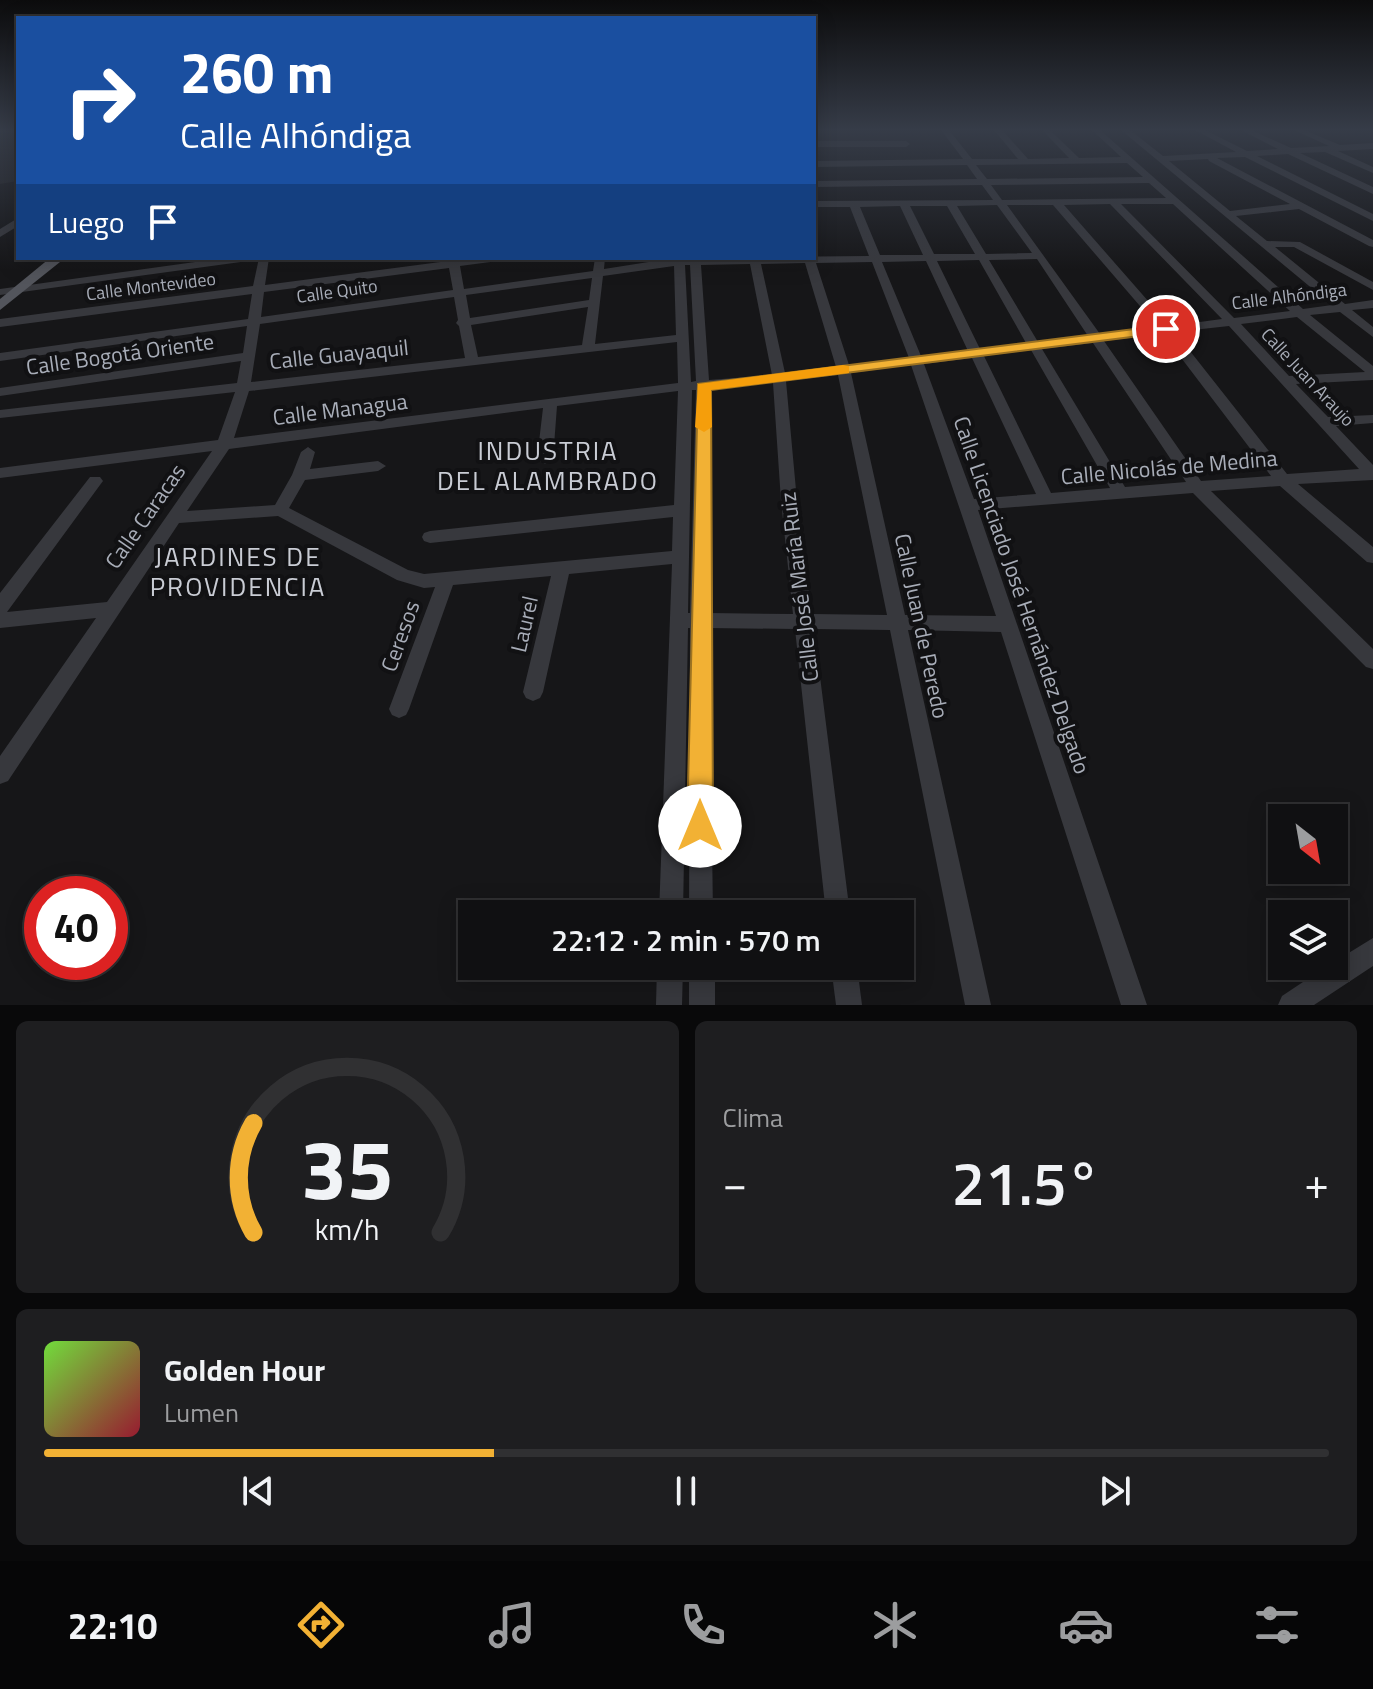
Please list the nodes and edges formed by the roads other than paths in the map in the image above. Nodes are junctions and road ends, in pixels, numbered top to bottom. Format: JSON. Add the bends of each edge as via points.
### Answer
{"nodes":[{"id":1,"x":872,"y":177,"type":"edge"},
{"id":2,"x":982,"y":177,"type":"edge"},
{"id":3,"x":1150,"y":177,"type":"edge"},
{"id":4,"x":1183,"y":177,"type":"edge"},
{"id":5,"x":1246,"y":177,"type":"edge"},
{"id":6,"x":1290,"y":177,"type":"edge"},
{"id":7,"x":1343,"y":177,"type":"edge"},
{"id":8,"x":1154,"y":180,"type":"junction"},
{"id":9,"x":986,"y":182,"type":"junction"},
{"id":10,"x":876,"y":183,"type":"junction"},
{"id":11,"x":816,"y":184,"type":"edge"},
{"id":12,"x":1373,"y":191,"type":"edge"},
{"id":13,"x":1177,"y":201,"type":"junction"},
{"id":14,"x":1056,"y":202,"type":"junction"},
{"id":15,"x":1113,"y":202,"type":"junction"},
{"id":16,"x":1000,"y":203,"type":"junction"},
{"id":17,"x":816,"y":204,"type":"edge"},
{"id":18,"x":854,"y":204,"type":"junction"},
{"id":19,"x":904,"y":204,"type":"junction"},
{"id":20,"x":951,"y":204,"type":"junction"},
{"id":21,"x":1373,"y":205,"type":"edge"},
{"id":22,"x":1301,"y":206,"type":"junction"},
{"id":23,"x":1352,"y":208,"type":"junction"},
{"id":24,"x":1227,"y":214,"type":"junction"},
{"id":25,"x":1373,"y":218,"type":"edge"},
{"id":26,"x":1265,"y":244,"type":"junction"},
{"id":27,"x":1373,"y":244,"type":"edge"},
{"id":28,"x":1040,"y":256,"type":"junction"},
{"id":29,"x":984,"y":257,"type":"junction"},
{"id":30,"x":930,"y":259,"type":"junction"},
{"id":31,"x":41,"y":260,"type":"edge"},
{"id":32,"x":55,"y":260,"type":"edge"},
{"id":33,"x":231,"y":260,"type":"edge"},
{"id":34,"x":264,"y":260,"type":"edge"},
{"id":35,"x":687,"y":260,"type":"edge"},
{"id":36,"x":810,"y":260,"type":"junction"},
{"id":37,"x":875,"y":260,"type":"junction"},
{"id":38,"x":454,"y":261,"type":"edge"},
{"id":39,"x":755,"y":262,"type":"junction"},
{"id":40,"x":600,"y":265,"type":"edge"},
{"id":41,"x":21,"y":284,"type":"edge"},
{"id":42,"x":1373,"y":287,"type":"edge"},
{"id":43,"x":257,"y":291,"type":"junction"},
{"id":44,"x":458,"y":291,"type":"junction"},
{"id":45,"x":0,"y":292,"type":"edge"},
{"id":46,"x":593,"y":303,"type":"junction"},
{"id":47,"x":1373,"y":304,"type":"edge"},
{"id":48,"x":0,"y":306,"type":"edge"},
{"id":49,"x":1340,"y":309,"type":"junction"},
{"id":50,"x":1303,"y":313,"type":"junction"},
{"id":51,"x":1231,"y":321,"type":"junction"},
{"id":52,"x":252,"y":322,"type":"junction"},
{"id":53,"x":0,"y":323,"type":"edge"},
{"id":54,"x":462,"y":323,"type":"junction"},
{"id":55,"x":1166,"y":329,"type":"junction"},
{"id":56,"x":1373,"y":333,"type":"edge"},
{"id":57,"x":683,"y":338,"type":"junction"},
{"id":58,"x":1095,"y":338,"type":"junction"},
{"id":59,"x":1036,"y":345,"type":"junction"},
{"id":60,"x":588,"y":349,"type":"junction"},
{"id":61,"x":976,"y":352,"type":"junction"},
{"id":62,"x":246,"y":356,"type":"junction"},
{"id":63,"x":0,"y":357,"type":"edge"},
{"id":64,"x":916,"y":360,"type":"junction"},
{"id":65,"x":472,"y":362,"type":"junction"},
{"id":66,"x":844,"y":370,"type":"junction"},
{"id":67,"x":1373,"y":374,"type":"edge"},
{"id":68,"x":779,"y":378,"type":"junction"},
{"id":69,"x":1287,"y":380,"type":"junction"},
{"id":70,"x":242,"y":387,"type":"junction"},
{"id":71,"x":703,"y":387,"type":"junction"},
{"id":72,"x":685,"y":388,"type":"junction"},
{"id":73,"x":0,"y":392,"type":"edge"},
{"id":74,"x":550,"y":405,"type":"junction"},
{"id":75,"x":0,"y":414,"type":"edge"},
{"id":76,"x":1373,"y":419,"type":"edge"},
{"id":77,"x":1326,"y":422,"type":"junction"},
{"id":78,"x":223,"y":446,"type":"junction"},
{"id":79,"x":308,"y":452,"type":"dead end"},
{"id":80,"x":545,"y":459,"type":"dead end"},
{"id":81,"x":378,"y":466,"type":"dead end"},
{"id":82,"x":0,"y":473,"type":"edge"},
{"id":83,"x":1372,"y":474,"type":"edge"},
{"id":84,"x":300,"y":475,"type":"junction"},
{"id":85,"x":1283,"y":480,"type":"junction"},
{"id":86,"x":95,"y":481,"type":"dead end"},
{"id":87,"x":1197,"y":487,"type":"junction"},
{"id":88,"x":1120,"y":492,"type":"junction"},
{"id":89,"x":1046,"y":499,"type":"junction"},
{"id":90,"x":968,"y":505,"type":"junction"},
{"id":91,"x":280,"y":510,"type":"junction"},
{"id":92,"x":681,"y":510,"type":"junction"},
{"id":93,"x":173,"y":518,"type":"junction"},
{"id":94,"x":430,"y":537,"type":"dead end"},
{"id":95,"x":679,"y":557,"type":"junction"},
{"id":96,"x":1373,"y":557,"type":"edge"},
{"id":97,"x":562,"y":566,"type":"junction"},
{"id":98,"x":446,"y":580,"type":"junction"},
{"id":99,"x":0,"y":607,"type":"edge"},
{"id":100,"x":110,"y":609,"type":"junction"},
{"id":101,"x":0,"y":620,"type":"edge"},
{"id":102,"x":678,"y":620,"type":"junction"},
{"id":103,"x":702,"y":620,"type":"junction"},
{"id":104,"x":803,"y":622,"type":"junction"},
{"id":105,"x":1006,"y":624,"type":"junction"},
{"id":106,"x":898,"y":625,"type":"junction"},
{"id":107,"x":1373,"y":661,"type":"edge"},
{"id":108,"x":533,"y":692,"type":"dead end"},
{"id":109,"x":399,"y":709,"type":"dead end"},
{"id":110,"x":0,"y":774,"type":"edge"},
{"id":111,"x":671,"y":900,"type":"edge"},
{"id":112,"x":701,"y":900,"type":"edge"},
{"id":113,"x":836,"y":900,"type":"edge"},
{"id":114,"x":1373,"y":951,"type":"edge"},
{"id":115,"x":670,"y":980,"type":"edge"},
{"id":116,"x":702,"y":980,"type":"edge"},
{"id":117,"x":846,"y":980,"type":"edge"},
{"id":118,"x":669,"y":1005,"type":"edge"},
{"id":119,"x":702,"y":1005,"type":"edge"},
{"id":120,"x":849,"y":1005,"type":"edge"},
{"id":121,"x":978,"y":1005,"type":"edge"},
{"id":122,"x":1134,"y":1005,"type":"edge"},
{"id":123,"x":1291,"y":1005,"type":"edge"}],
"edges":[{"from":1,"to":10,"type":"street"},
{"from":2,"to":9,"type":"street"},
{"from":3,"to":8,"type":"street"},
{"from":4,"to":24,"type":"street"},
{"from":5,"to":22,"type":"street"},
{"from":6,"to":23,"type":"street"},
{"from":7,"to":12,"type":"street"},
{"from":8,"to":9,"type":"street"},
{"from":8,"to":13,"type":"street"},
{"from":9,"to":10,"type":"street"},
{"from":9,"to":16,"type":"street"},
{"from":10,"to":11,"type":"street"},
{"from":13,"to":15,"type":"street"},
{"from":13,"to":50,"type":"street"},
{"from":14,"to":15,"type":"street"},
{"from":14,"to":16,"type":"street"},
{"from":14,"to":55,"type":"street"},
{"from":15,"to":51,"type":"street","name":"Calle Juan Araujo"},
{"from":16,"to":20,"type":"street"},
{"from":16,"to":28,"type":"street"},
{"from":17,"to":18,"type":"street"},
{"from":18,"to":19,"type":"street"},
{"from":18,"to":37,"type":"street","name":"Calle Licenciado José Hernández Delgado"},
{"from":19,"to":20,"type":"street"},
{"from":19,"to":30,"type":"street"},
{"from":20,"to":29,"type":"street"},
{"from":21,"to":23,"type":"street"},
{"from":22,"to":24,"type":"street"},
{"from":22,"to":27,"type":"street"},
{"from":23,"to":25,"type":"street"},
{"from":24,"to":26,"type":"street"},
{"from":26,"to":42,"type":"street","via":[[1296,244]]},
{"from":26,"to":49,"type":"street"},
{"from":28,"to":29,"type":"street","name":"Calle Quito"},
{"from":28,"to":58,"type":"street"},
{"from":29,"to":30,"type":"street","name":"Calle Quito"},
{"from":29,"to":59,"type":"street"},
{"from":30,"to":37,"type":"street","name":"Calle Quito"},
{"from":30,"to":61,"type":"street"},
{"from":31,"to":41,"type":"main road"},
{"from":32,"to":41,"type":"main road"},
{"from":33,"to":41,"type":"street"},
{"from":34,"to":43,"type":"street","name":"Calle Caracas"},
{"from":35,"to":39,"type":"street","name":"Calle Quito"},
{"from":35,"to":40,"type":"street","name":"Calle Quito"},
{"from":35,"to":57,"type":"street"},
{"from":35,"to":71,"type":"street"},
{"from":36,"to":37,"type":"street","name":"Calle Quito"},
{"from":36,"to":39,"type":"street","name":"Calle Quito"},
{"from":36,"to":66,"type":"street","name":"Calle Juan de Peredo"},
{"from":37,"to":64,"type":"street","name":"Calle Licenciado José Hernández Delgado"},
{"from":38,"to":43,"type":"street","name":"Calle Montevideo"},
{"from":38,"to":44,"type":"street"},
{"from":39,"to":68,"type":"street","name":"Calle José María Ruiz"},
{"from":40,"to":44,"type":"street","name":"Calle Quito"},
{"from":40,"to":46,"type":"street"},
{"from":41,"to":45,"type":"main road"},
{"from":41,"to":48,"type":"main road"},
{"from":43,"to":52,"type":"street","name":"Calle Caracas"},
{"from":43,"to":53,"type":"street","name":"Calle Montevideo"},
{"from":44,"to":52,"type":"street","name":"Calle Quito"},
{"from":44,"to":54,"type":"street"},
{"from":46,"to":54,"type":"street"},
{"from":46,"to":60,"type":"street"},
{"from":47,"to":49,"type":"street","name":"Calle Alhóndiga"},
{"from":49,"to":50,"type":"street","name":"Calle Alhóndiga"},
{"from":49,"to":56,"type":"street"},
{"from":50,"to":51,"type":"street","name":"Calle Alhóndiga"},
{"from":50,"to":67,"type":"street"},
{"from":51,"to":55,"type":"street","name":"Calle Alhóndiga"},
{"from":51,"to":69,"type":"street","name":"Calle Juan Araujo"},
{"from":52,"to":62,"type":"street","name":"Calle Caracas"},
{"from":52,"to":63,"type":"street","name":"Calle Quito"},
{"from":54,"to":65,"type":"street"},
{"from":55,"to":58,"type":"street","name":"Calle Alhóndiga"},
{"from":55,"to":85,"type":"street"},
{"from":57,"to":60,"type":"street","name":"Calle Guayaquil"},
{"from":57,"to":72,"type":"street"},
{"from":58,"to":59,"type":"street","name":"Calle Alhóndiga"},
{"from":58,"to":87,"type":"street"},
{"from":59,"to":61,"type":"street","name":"Calle Alhóndiga"},
{"from":59,"to":88,"type":"street"},
{"from":60,"to":65,"type":"street","name":"Calle Guayaquil"},
{"from":61,"to":64,"type":"street","name":"Calle Alhóndiga"},
{"from":61,"to":89,"type":"street"},
{"from":62,"to":70,"type":"street","name":"Calle Caracas"},
{"from":62,"to":73,"type":"street","name":"Calle Bogotá Oriente"},
{"from":64,"to":66,"type":"street","name":"Calle Alhóndiga"},
{"from":64,"to":90,"type":"street","name":"Calle Licenciado José Hernández Delgado"},
{"from":65,"to":70,"type":"street","name":"Calle Guayaquil"},
{"from":66,"to":68,"type":"street","name":"Calle Alhóndiga"},
{"from":66,"to":106,"type":"street","name":"Calle Juan de Peredo"},
{"from":67,"to":69,"type":"street"},
{"from":68,"to":71,"type":"street","name":"Calle Alhóndiga"},
{"from":68,"to":104,"type":"street","name":"Calle José María Ruiz"},
{"from":69,"to":77,"type":"street","name":"Calle Juan Araujo"},
{"from":70,"to":75,"type":"street","name":"Calle Guayaquil"},
{"from":70,"to":78,"type":"street","name":"Calle Caracas"},
{"from":71,"to":72,"type":"street","name":"Calle Alhóndiga"},
{"from":71,"to":103,"type":"street"},
{"from":72,"to":74,"type":"street","name":"Calle Managua"},
{"from":72,"to":92,"type":"street"},
{"from":74,"to":78,"type":"street","name":"Calle Managua"},
{"from":74,"to":80,"type":"street"},
{"from":76,"to":77,"type":"street"},
{"from":77,"to":83,"type":"street","name":"Calle Juan Araujo"},
{"from":78,"to":82,"type":"street","name":"Calle Managua"},
{"from":78,"to":93,"type":"street","name":"Calle Caracas"},
{"from":79,"to":84,"type":"street"},
{"from":81,"to":84,"type":"street"},
{"from":83,"to":85,"type":"street","name":"Calle Nicolás de Medina"},
{"from":84,"to":91,"type":"street"},
{"from":85,"to":87,"type":"street","name":"Calle Nicolás de Medina"},
{"from":85,"to":96,"type":"street"},
{"from":86,"to":99,"type":"street"},
{"from":87,"to":88,"type":"street","name":"Calle Nicolás de Medina"},
{"from":87,"to":107,"type":"street"},
{"from":88,"to":89,"type":"street","name":"Calle Nicolás de Medina"},
{"from":89,"to":90,"type":"street","name":"Calle Nicolás de Medina"},
{"from":90,"to":105,"type":"street","name":"Calle Licenciado José Hernández Delgado"},
{"from":91,"to":93,"type":"street"},
{"from":91,"to":98,"type":"street","via":[[403,575]]},
{"from":92,"to":94,"type":"street"},
{"from":92,"to":95,"type":"street"},
{"from":93,"to":100,"type":"street","name":"Calle Caracas"},
{"from":95,"to":97,"type":"street"},
{"from":95,"to":102,"type":"street"},
{"from":97,"to":98,"type":"street"},
{"from":97,"to":108,"type":"street","name":"Laurel"},
{"from":98,"to":109,"type":"street","name":"Ceresos"},
{"from":100,"to":101,"type":"street"},
{"from":100,"to":110,"type":"street","name":"Calle Caracas"},
{"from":102,"to":103,"type":"street"},
{"from":102,"to":111,"type":"street"},
{"from":103,"to":104,"type":"street"},
{"from":103,"to":112,"type":"street"},
{"from":104,"to":106,"type":"street"},
{"from":104,"to":113,"type":"street","name":"Calle José María Ruiz"},
{"from":105,"to":106,"type":"street"},
{"from":105,"to":122,"type":"street","name":"Calle Licenciado José Hernández Delgado"},
{"from":106,"to":121,"type":"street","name":"Calle Juan de Peredo"},
{"from":114,"to":123,"type":"street"},
{"from":115,"to":118,"type":"street"},
{"from":116,"to":119,"type":"street"},
{"from":117,"to":120,"type":"street"}]}
